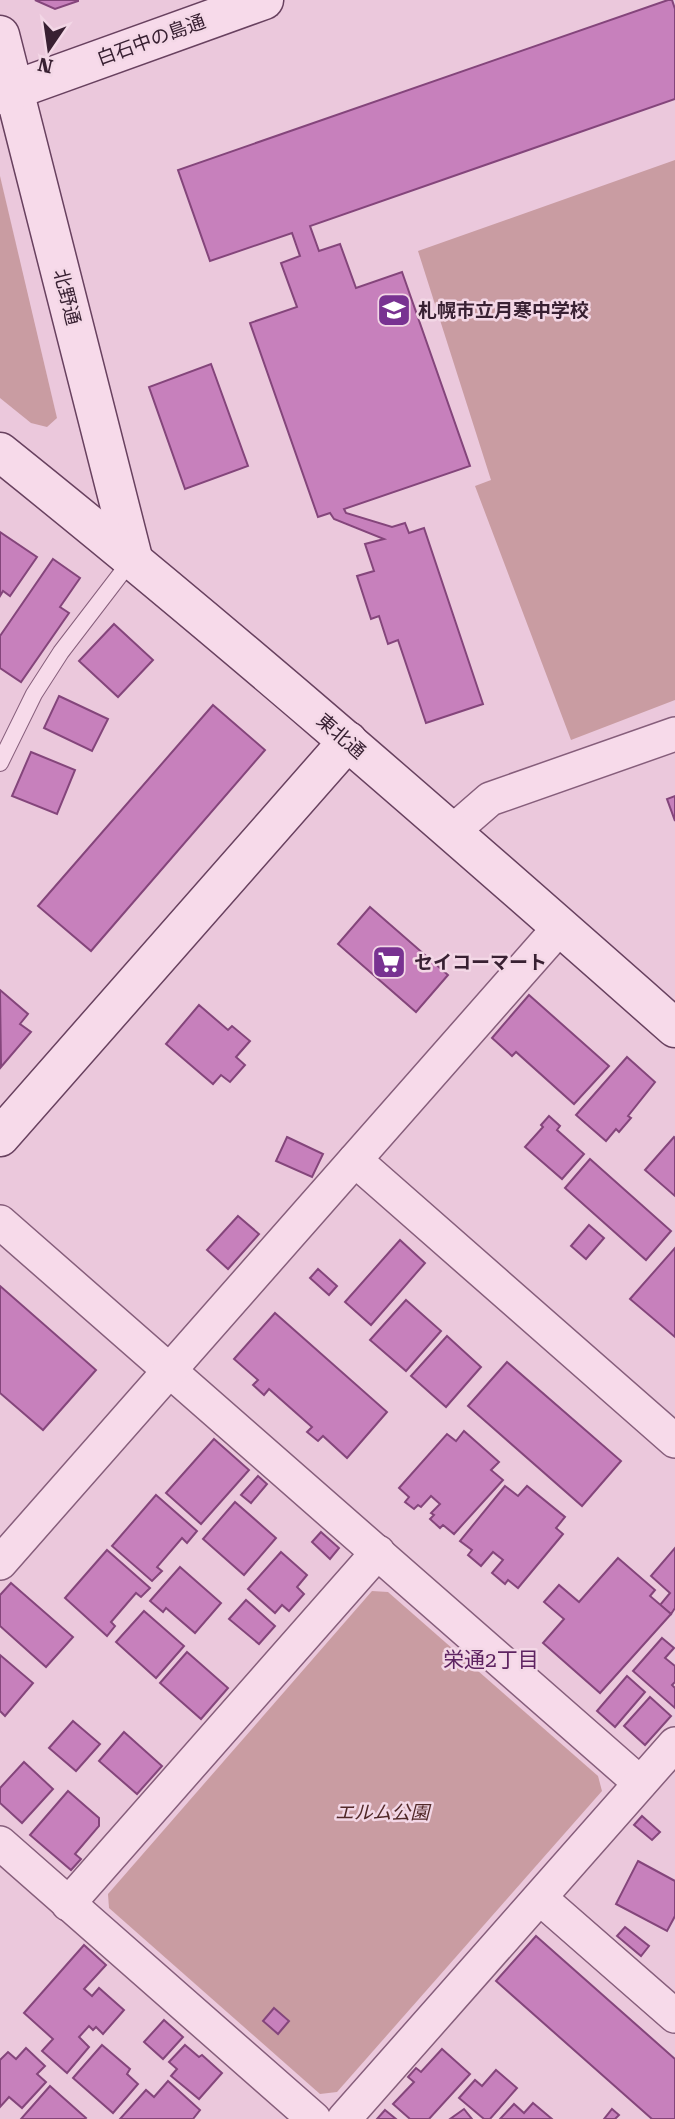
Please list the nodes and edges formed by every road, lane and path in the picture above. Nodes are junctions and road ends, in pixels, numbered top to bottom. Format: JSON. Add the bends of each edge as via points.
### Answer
{"nodes":[{"id":1,"x":264,"y":0,"type":"edge"},
{"id":2,"x":0,"y":36,"type":"edge"},
{"id":3,"x":7,"y":92,"type":"edge"},
{"id":4,"x":0,"y":452,"type":"edge"},
{"id":5,"x":133,"y":558,"type":"junction"},
{"id":6,"x":675,"y":733,"type":"edge"},
{"id":7,"x":348,"y":741,"type":"junction"},
{"id":8,"x":0,"y":763,"type":"edge"},
{"id":9,"x":452,"y":832,"type":"junction"},
{"id":10,"x":560,"y":927,"type":"junction"},
{"id":11,"x":675,"y":1028,"type":"edge"},
{"id":12,"x":0,"y":1137,"type":"edge"},
{"id":13,"x":355,"y":1160,"type":"junction"},
{"id":14,"x":0,"y":1222,"type":"edge"},
{"id":15,"x":170,"y":1371,"type":"junction"},
{"id":16,"x":675,"y":1441,"type":"edge"},
{"id":17,"x":378,"y":1552,"type":"junction"},
{"id":18,"x":0,"y":1563,"type":"edge"},
{"id":19,"x":675,"y":1744,"type":"edge"},
{"id":20,"x":640,"y":1783,"type":"junction"},
{"id":21,"x":0,"y":1843,"type":"edge"},
{"id":22,"x":540,"y":1898,"type":"junction"},
{"id":23,"x":68,"y":1904,"type":"junction"},
{"id":24,"x":675,"y":2016,"type":"edge"},
{"id":25,"x":314,"y":2119,"type":"edge"},
{"id":26,"x":344,"y":2119,"type":"edge"}],
"edges":[{"from":1,"to":3,"type":"street","name":"白石中の島通"},
{"from":2,"to":3,"type":"street","name":"北野通"},
{"from":3,"to":5,"type":"street","name":"北野通"},
{"from":4,"to":5,"type":"street","name":"東北通"},
{"from":5,"to":7,"type":"street","name":"東北通"},
{"from":5,"to":8,"type":"lane","via":[[54,663]]},
{"from":6,"to":9,"type":"street","via":[[490,799]]},
{"from":7,"to":9,"type":"street","name":"東北通"},
{"from":7,"to":12,"type":"street"},
{"from":9,"to":10,"type":"street","name":"東北通"},
{"from":10,"to":11,"type":"street","name":"東北通"},
{"from":10,"to":13,"type":"street"},
{"from":13,"to":15,"type":"street"},
{"from":13,"to":16,"type":"street"},
{"from":14,"to":15,"type":"street"},
{"from":15,"to":17,"type":"street"},
{"from":15,"to":18,"type":"street"},
{"from":17,"to":20,"type":"street"},
{"from":17,"to":23,"type":"street"},
{"from":19,"to":20,"type":"street"},
{"from":20,"to":22,"type":"street"},
{"from":21,"to":23,"type":"street"},
{"from":22,"to":24,"type":"street"},
{"from":22,"to":26,"type":"street"},
{"from":23,"to":25,"type":"street"}]}
